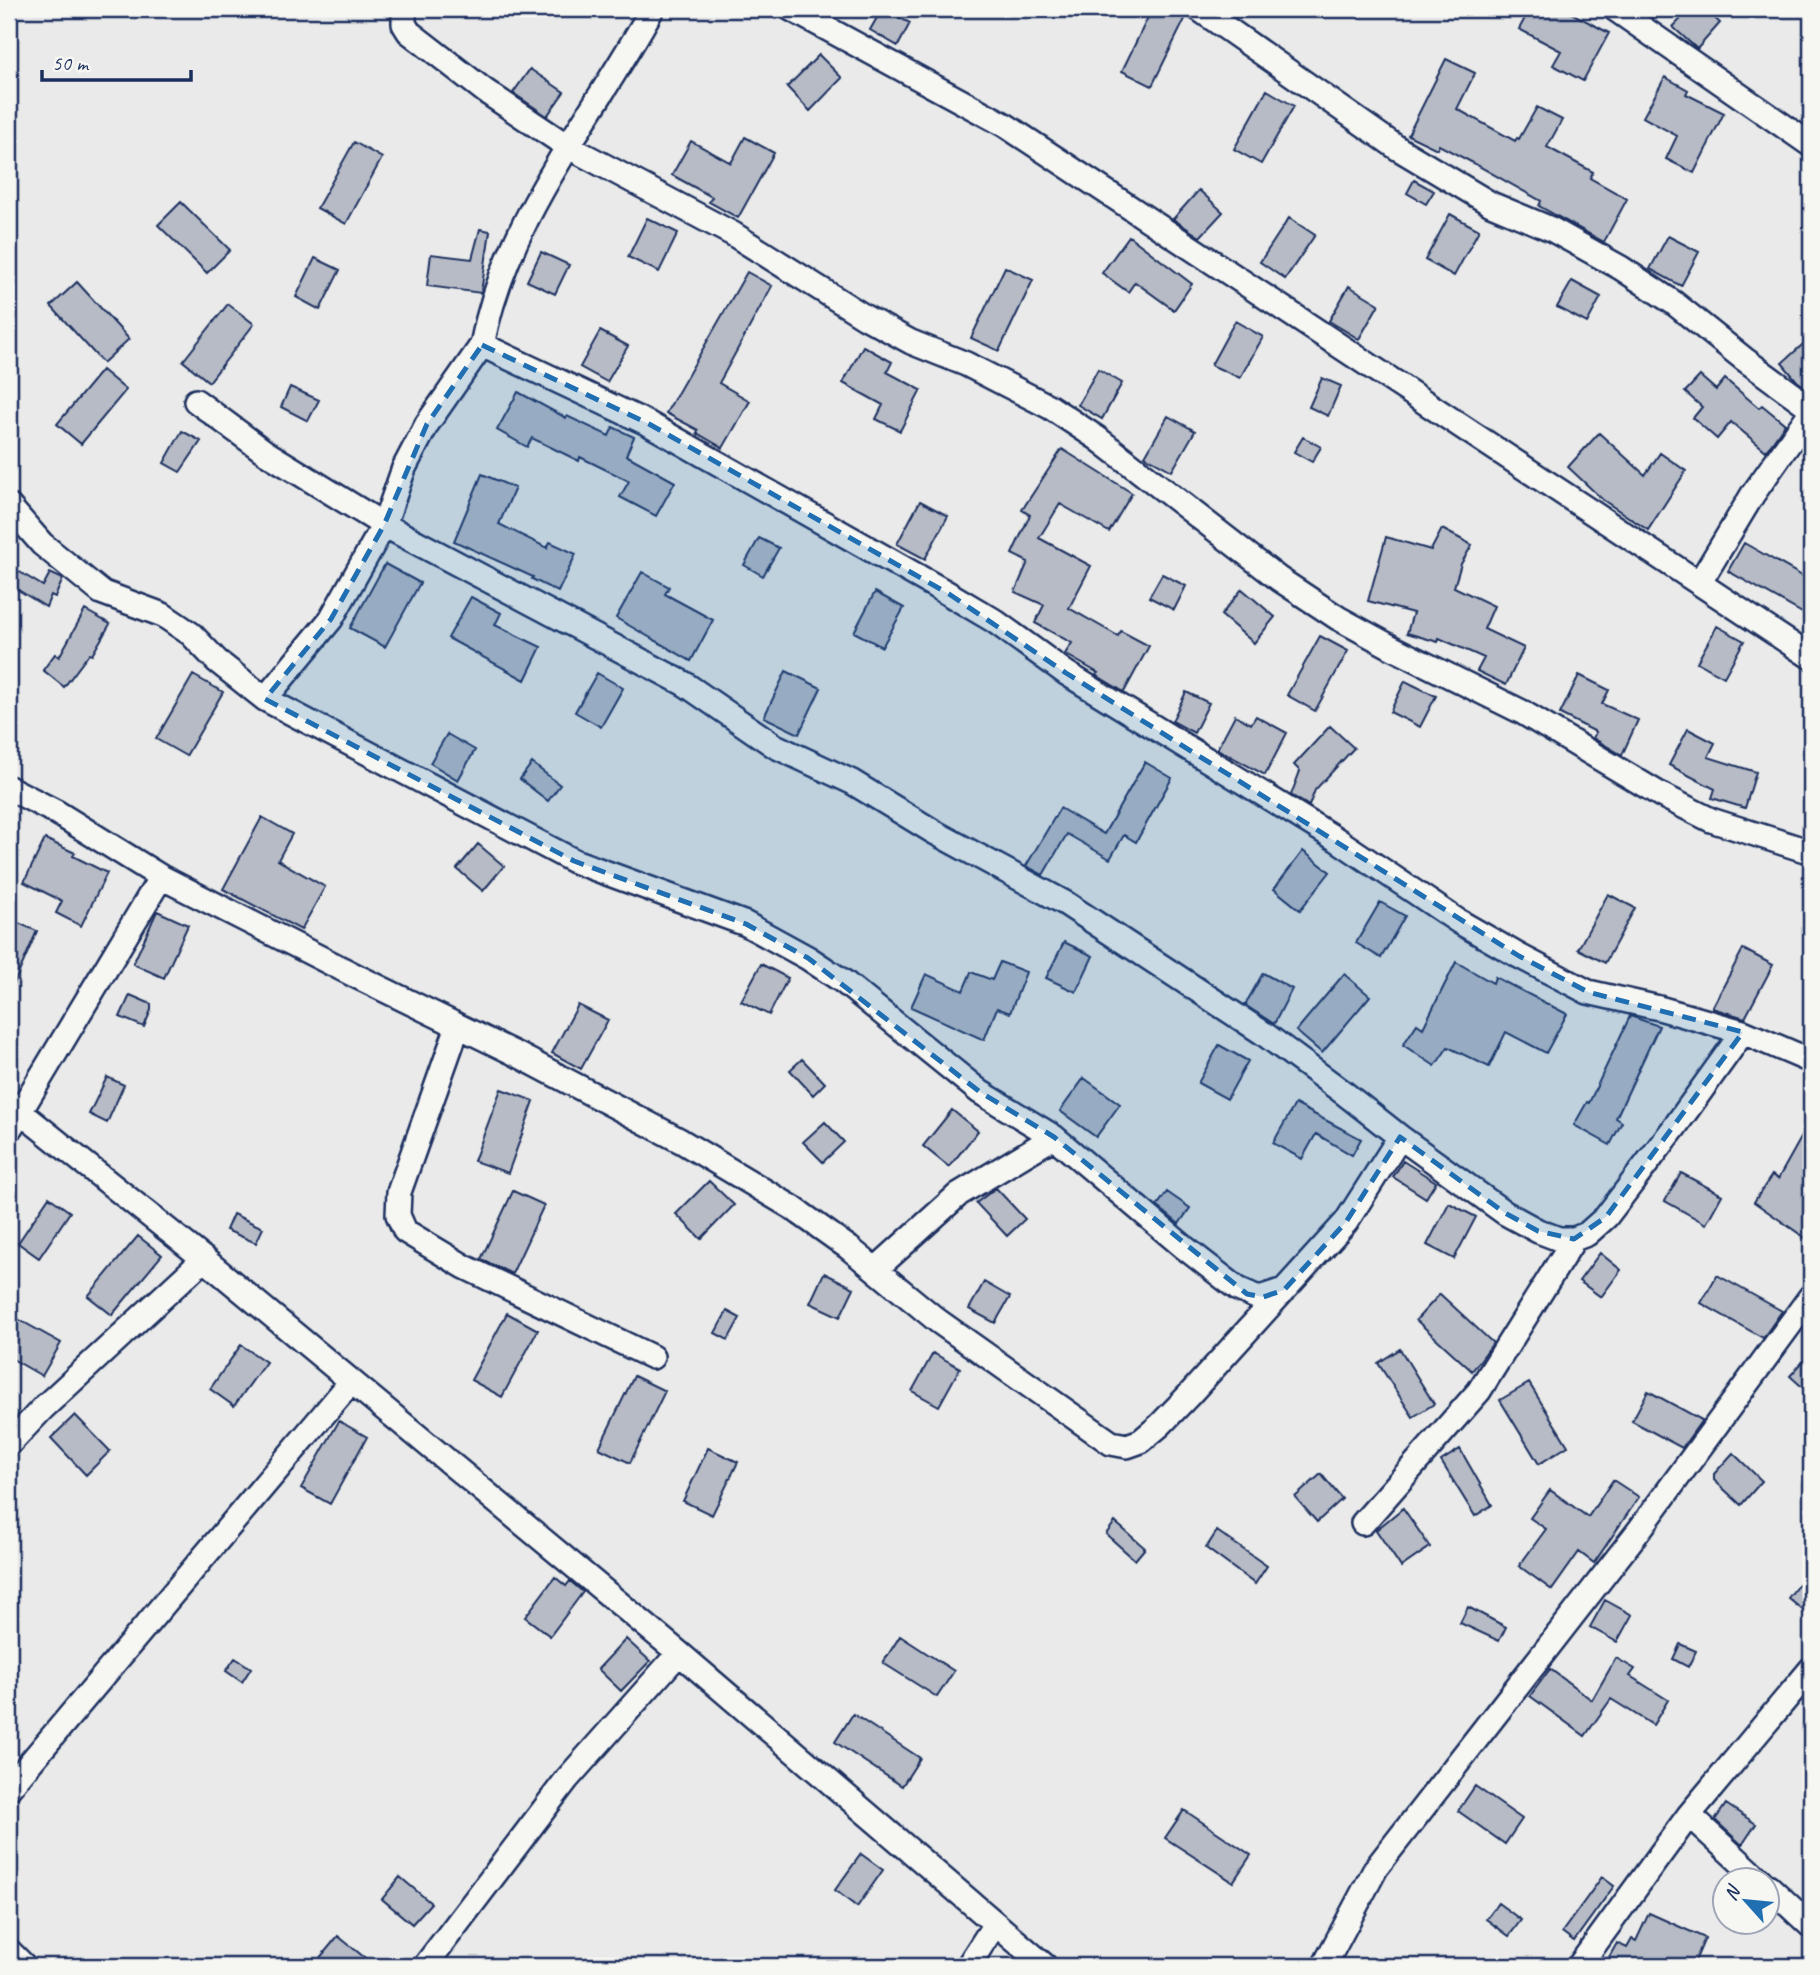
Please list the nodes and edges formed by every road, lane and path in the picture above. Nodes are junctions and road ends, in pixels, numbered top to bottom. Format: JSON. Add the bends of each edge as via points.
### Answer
{"nodes":[{"id":1,"x":404,"y":9,"type":"edge"},
{"id":2,"x":652,"y":9,"type":"edge"},
{"id":3,"x":791,"y":9,"type":"edge"},
{"id":4,"x":1199,"y":9,"type":"edge"},
{"id":5,"x":1615,"y":9,"type":"edge"},
{"id":6,"x":1811,"y":145,"type":"edge"},
{"id":7,"x":567,"y":146,"type":"junction"},
{"id":8,"x":482,"y":345,"type":"junction"},
{"id":9,"x":196,"y":401,"type":"dead end"},
{"id":10,"x":1811,"y":410,"type":"edge"},
{"id":11,"x":9,"y":506,"type":"edge"},
{"id":12,"x":384,"y":525,"type":"junction"},
{"id":13,"x":1700,"y":582,"type":"junction"},
{"id":14,"x":1811,"y":657,"type":"edge"},
{"id":15,"x":265,"y":699,"type":"junction"},
{"id":16,"x":9,"y":788,"type":"edge"},
{"id":17,"x":1811,"y":852,"type":"edge"},
{"id":18,"x":161,"y":877,"type":"junction"},
{"id":19,"x":458,"y":1026,"type":"junction"},
{"id":20,"x":1743,"y":1032,"type":"junction"},
{"id":21,"x":1811,"y":1061,"type":"edge"},
{"id":22,"x":13,"y":1115,"type":"edge"},
{"id":23,"x":1400,"y":1137,"type":"junction"},
{"id":24,"x":1054,"y":1138,"type":"junction"},
{"id":25,"x":1574,"y":1239,"type":"junction"},
{"id":26,"x":204,"y":1259,"type":"junction"},
{"id":27,"x":876,"y":1269,"type":"dead end"},
{"id":28,"x":1284,"y":1290,"type":"junction"},
{"id":29,"x":1811,"y":1296,"type":"edge"},
{"id":30,"x":652,"y":1357,"type":"dead end"},
{"id":31,"x":351,"y":1382,"type":"junction"},
{"id":32,"x":9,"y":1444,"type":"edge"},
{"id":33,"x":1363,"y":1523,"type":"dead end"},
{"id":34,"x":679,"y":1653,"type":"junction"},
{"id":35,"x":1811,"y":1669,"type":"edge"},
{"id":36,"x":9,"y":1788,"type":"edge"},
{"id":37,"x":1689,"y":1815,"type":"junction"},
{"id":38,"x":1746,"y":1867,"type":"edge"},
{"id":39,"x":1782,"y":1899,"type":"edge"},
{"id":40,"x":995,"y":1924,"type":"junction"},
{"id":41,"x":1811,"y":1926,"type":"edge"},
{"id":42,"x":9,"y":1951,"type":"edge"},
{"id":43,"x":24,"y":1966,"type":"edge"},
{"id":44,"x":425,"y":1966,"type":"edge"},
{"id":45,"x":968,"y":1966,"type":"edge"},
{"id":46,"x":1045,"y":1966,"type":"edge"},
{"id":47,"x":1324,"y":1966,"type":"edge"},
{"id":48,"x":1579,"y":1966,"type":"edge"}],
"edges":[{"from":1,"to":7,"type":"street","via":[[409,32]]},
{"from":2,"to":7,"type":"street"},
{"from":3,"to":13,"type":"street","via":[[1005,125]]},
{"from":4,"to":10,"type":"street","via":[[1410,156],[1491,204],[1551,229],[1621,268],[1674,303]]},
{"from":5,"to":6,"type":"street"},
{"from":7,"to":8,"type":"street","via":[[522,228]]},
{"from":7,"to":17,"type":"street","via":[[733,234],[911,342],[1050,407],[1338,618],[1522,712],[1711,820]]},
{"from":8,"to":12,"type":"street","via":[[427,424],[404,468]]},
{"from":8,"to":20,"type":"street","via":[[649,424],[949,594],[1066,673],[1519,956],[1588,992]]},
{"from":9,"to":12,"type":"street","via":[[265,452]]},
{"from":10,"to":13,"type":"street"},
{"from":11,"to":15,"type":"street","via":[[42,544],[102,592],[163,615]]},
{"from":12,"to":15,"type":"street","via":[[331,619]]},
{"from":12,"to":23,"type":"street","via":[[685,684],[775,746],[852,782],[1065,903],[1264,1033]]},
{"from":13,"to":14,"type":"street"},
{"from":15,"to":24,"type":"street","via":[[574,861],[746,924],[808,958],[981,1092]]},
{"from":16,"to":18,"type":"street"},
{"from":18,"to":19,"type":"street"},
{"from":18,"to":22,"type":"street"},
{"from":19,"to":28,"type":"street","via":[[681,1142],[793,1208],[938,1321],[1111,1443],[1127,1446],[1160,1425]]},
{"from":19,"to":30,"type":"street","via":[[399,1192],[398,1215],[405,1231],[465,1267]]},
{"from":20,"to":21,"type":"street"},
{"from":20,"to":25,"type":"street","via":[[1606,1217]]},
{"from":22,"to":26,"type":"street"},
{"from":23,"to":25,"type":"street","via":[[1506,1213],[1538,1231]]},
{"from":23,"to":28,"type":"street","via":[[1346,1222]]},
{"from":24,"to":27,"type":"street","via":[[959,1194]]},
{"from":24,"to":28,"type":"street","via":[[1238,1289],[1256,1297]]},
{"from":25,"to":33,"type":"street","via":[[1479,1391]]},
{"from":26,"to":31,"type":"street"},
{"from":26,"to":32,"type":"street"},
{"from":29,"to":47,"type":"street","via":[[1640,1528],[1376,1868]]},
{"from":31,"to":34,"type":"street"},
{"from":31,"to":36,"type":"street"},
{"from":34,"to":40,"type":"street"},
{"from":34,"to":44,"type":"street","via":[[566,1779]]},
{"from":35,"to":37,"type":"street"},
{"from":37,"to":38,"type":"street"},
{"from":37,"to":48,"type":"street"},
{"from":39,"to":41,"type":"street"},
{"from":40,"to":45,"type":"street"},
{"from":40,"to":46,"type":"street"},
{"from":42,"to":43,"type":"street"}]}
